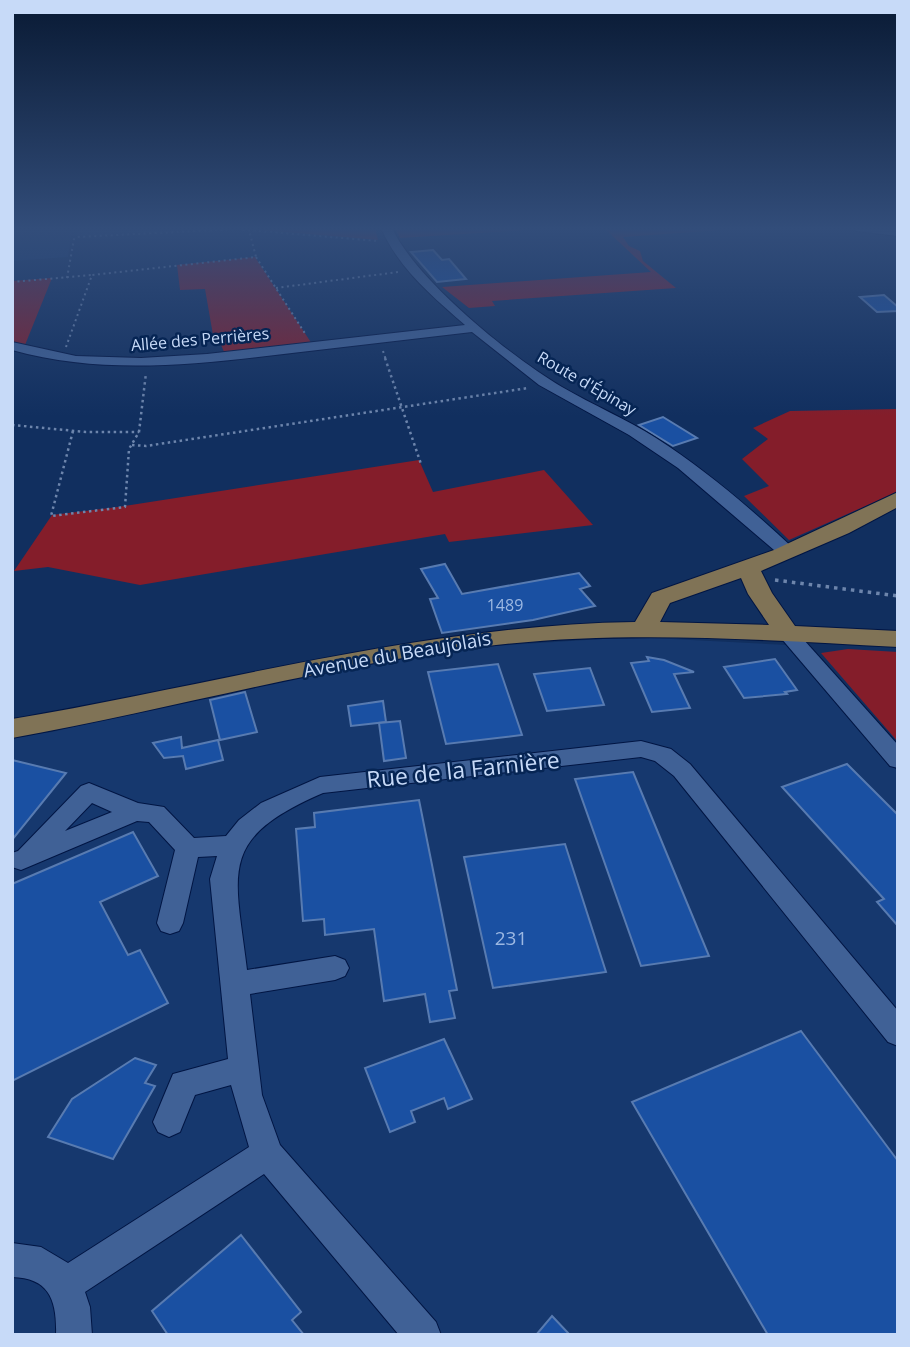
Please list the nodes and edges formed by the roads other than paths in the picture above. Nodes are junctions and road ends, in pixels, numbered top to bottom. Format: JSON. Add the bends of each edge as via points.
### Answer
{"nodes":[{"id":1,"x":435,"y":291,"type":"edge"},
{"id":2,"x":475,"y":328,"type":"junction"},
{"id":3,"x":12,"y":346,"type":"edge"},
{"id":4,"x":898,"y":498,"type":"edge"},
{"id":5,"x":787,"y":552,"type":"junction"},
{"id":6,"x":751,"y":573,"type":"junction"},
{"id":7,"x":644,"y":628,"type":"junction"},
{"id":8,"x":788,"y":634,"type":"junction"},
{"id":9,"x":898,"y":639,"type":"edge"},
{"id":10,"x":12,"y":729,"type":"edge"},
{"id":11,"x":898,"y":760,"type":"edge"},
{"id":12,"x":135,"y":812,"type":"dead end"},
{"id":13,"x":233,"y":845,"type":"junction"},
{"id":14,"x":188,"y":848,"type":"junction"},
{"id":15,"x":170,"y":923,"type":"dead end"},
{"id":16,"x":335,"y":968,"type":"dead end"},
{"id":17,"x":235,"y":984,"type":"junction"},
{"id":18,"x":898,"y":1033,"type":"edge"},
{"id":19,"x":244,"y":1068,"type":"junction"},
{"id":20,"x":169,"y":1122,"type":"dead end"},
{"id":21,"x":267,"y":1154,"type":"junction"},
{"id":22,"x":12,"y":1260,"type":"edge"},
{"id":23,"x":65,"y":1285,"type":"junction"},
{"id":24,"x":74,"y":1335,"type":"edge"},
{"id":25,"x":423,"y":1335,"type":"edge"}],
"edges":[{"from":1,"to":2,"type":"street","name":"Route d'Épinay"},
{"from":2,"to":3,"type":"street","name":"Allée des Perrières","via":[[176,362],[64,358]]},
{"from":2,"to":5,"type":"street","name":"Route d'Épinay","via":[[545,383],[684,464]]},
{"from":4,"to":5,"type":"main road"},
{"from":5,"to":6,"type":"main road"},
{"from":6,"to":7,"type":"main road","via":[[661,597]]},
{"from":6,"to":8,"type":"main road"},
{"from":7,"to":8,"type":"main road","name":"Avenue du Beaujolais"},
{"from":7,"to":10,"type":"main road","name":"Avenue du Beaujolais","via":[[569,630],[418,648]]},
{"from":8,"to":9,"type":"main road","name":"Avenue du Beaujolais"},
{"from":8,"to":11,"type":"street"},
{"from":12,"to":14,"type":"street","via":[[155,813]]},
{"from":13,"to":14,"type":"street"},
{"from":13,"to":17,"type":"street","name":"Rue de la Farnière","via":[[223,879]]},
{"from":13,"to":18,"type":"street","name":"Rue de la Farnière","via":[[256,820],[286,799],[320,785],[641,749],[663,755],[682,770]]},
{"from":14,"to":15,"type":"street"},
{"from":16,"to":17,"type":"street"},
{"from":17,"to":19,"type":"street","name":"Rue de la Farnière"},
{"from":19,"to":20,"type":"street","via":[[184,1084]]},
{"from":19,"to":21,"type":"street","name":"Rue de la Farnière","via":[[247,1095]]},
{"from":21,"to":23,"type":"street"},
{"from":21,"to":25,"type":"street","name":"Rue de la Farnière"},
{"from":22,"to":23,"type":"street","via":[[47,1268]]},
{"from":23,"to":24,"type":"street","via":[[75,1315]]}]}
